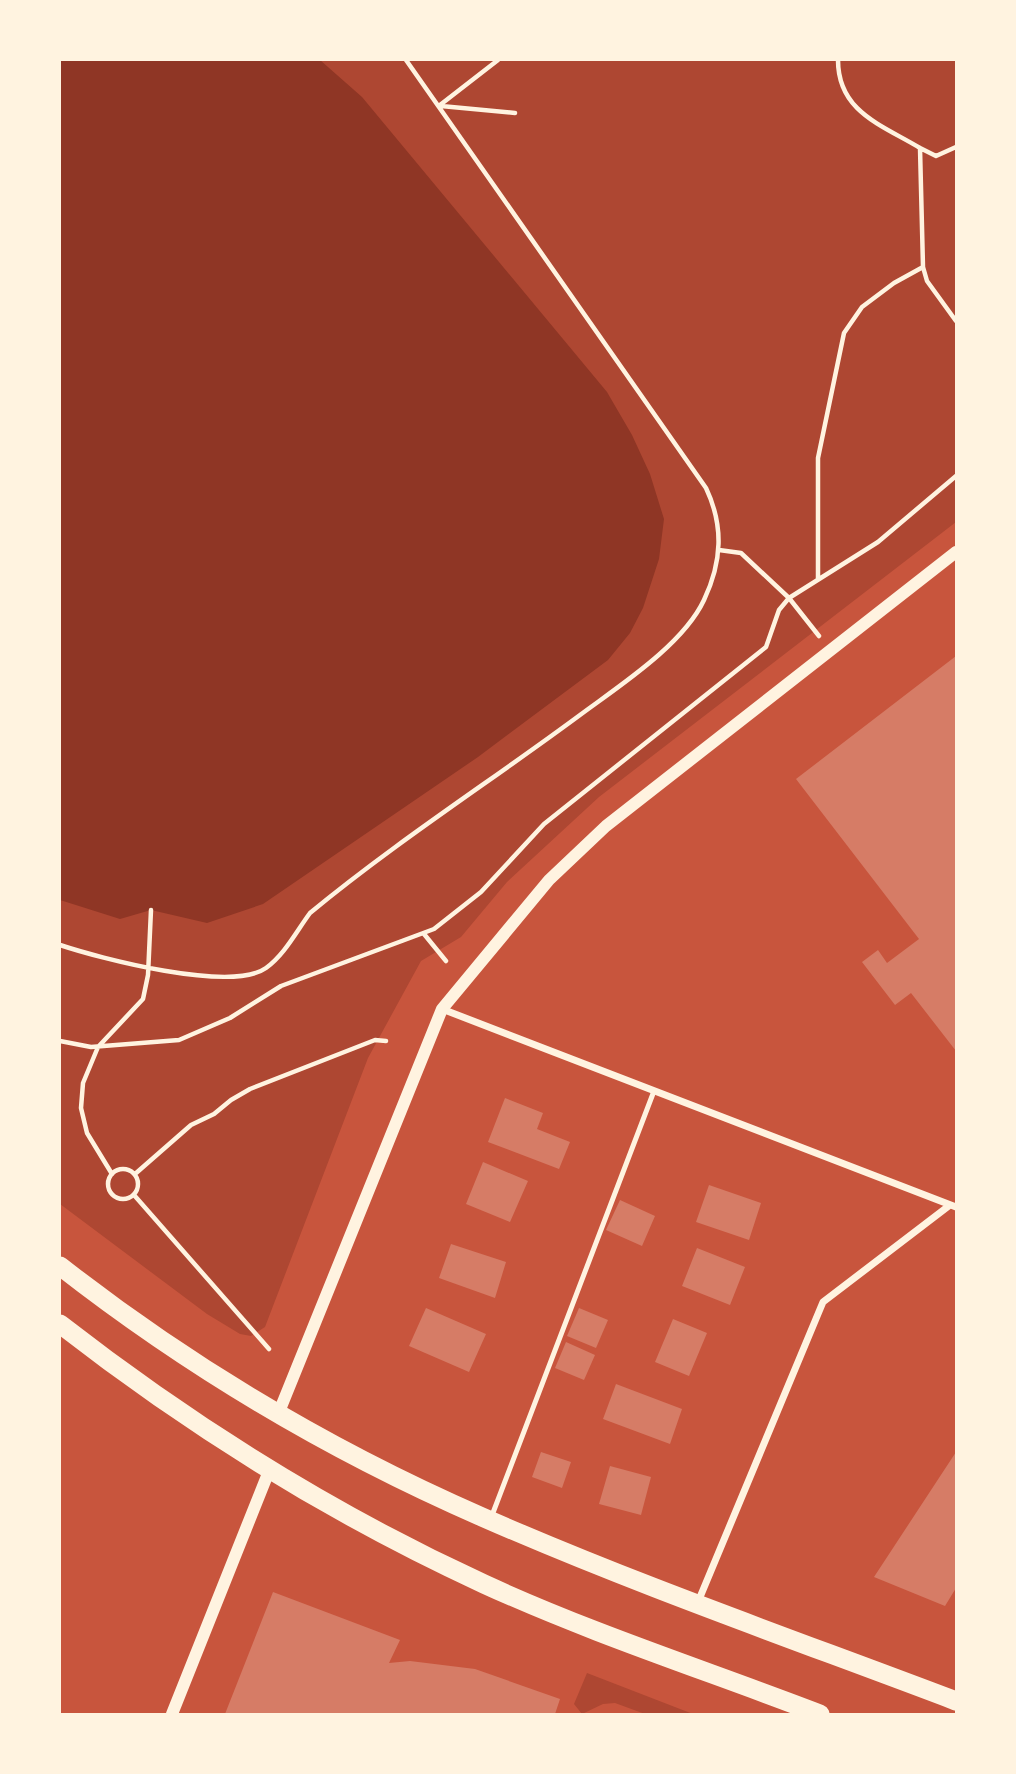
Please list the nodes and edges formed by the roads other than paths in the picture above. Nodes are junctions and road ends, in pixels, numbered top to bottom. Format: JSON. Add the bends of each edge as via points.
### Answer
{"nodes":[{"id":1,"x":957,"y":552,"type":"edge"},
{"id":2,"x":442,"y":1009,"type":"junction"},
{"id":3,"x":654,"y":1091,"type":"junction"},
{"id":4,"x":953,"y":1206,"type":"edge"},
{"id":5,"x":60,"y":1266,"type":"edge"},
{"id":6,"x":60,"y":1324,"type":"edge"},
{"id":7,"x":279,"y":1412,"type":"junction"},
{"id":8,"x":269,"y":1471,"type":"junction"},
{"id":9,"x":490,"y":1520,"type":"junction"},
{"id":10,"x":698,"y":1602,"type":"junction"},
{"id":11,"x":957,"y":1701,"type":"edge"},
{"id":12,"x":172,"y":1714,"type":"edge"},
{"id":13,"x":820,"y":1714,"type":"edge"}],
"edges":[{"from":1,"to":2,"type":"street","via":[[606,826],[548,880]]},
{"from":2,"to":3,"type":"street"},
{"from":2,"to":7,"type":"street"},
{"from":3,"to":4,"type":"street"},
{"from":3,"to":9,"type":"lane"},
{"from":4,"to":10,"type":"street","via":[[822,1302]]},
{"from":5,"to":7,"type":"highway","via":[[181,1354]]},
{"from":6,"to":8,"type":"highway"},
{"from":7,"to":9,"type":"highway","via":[[394,1475]]},
{"from":8,"to":12,"type":"street"},
{"from":8,"to":13,"type":"highway","via":[[484,1584]]},
{"from":9,"to":10,"type":"highway"},
{"from":10,"to":11,"type":"highway"}]}
